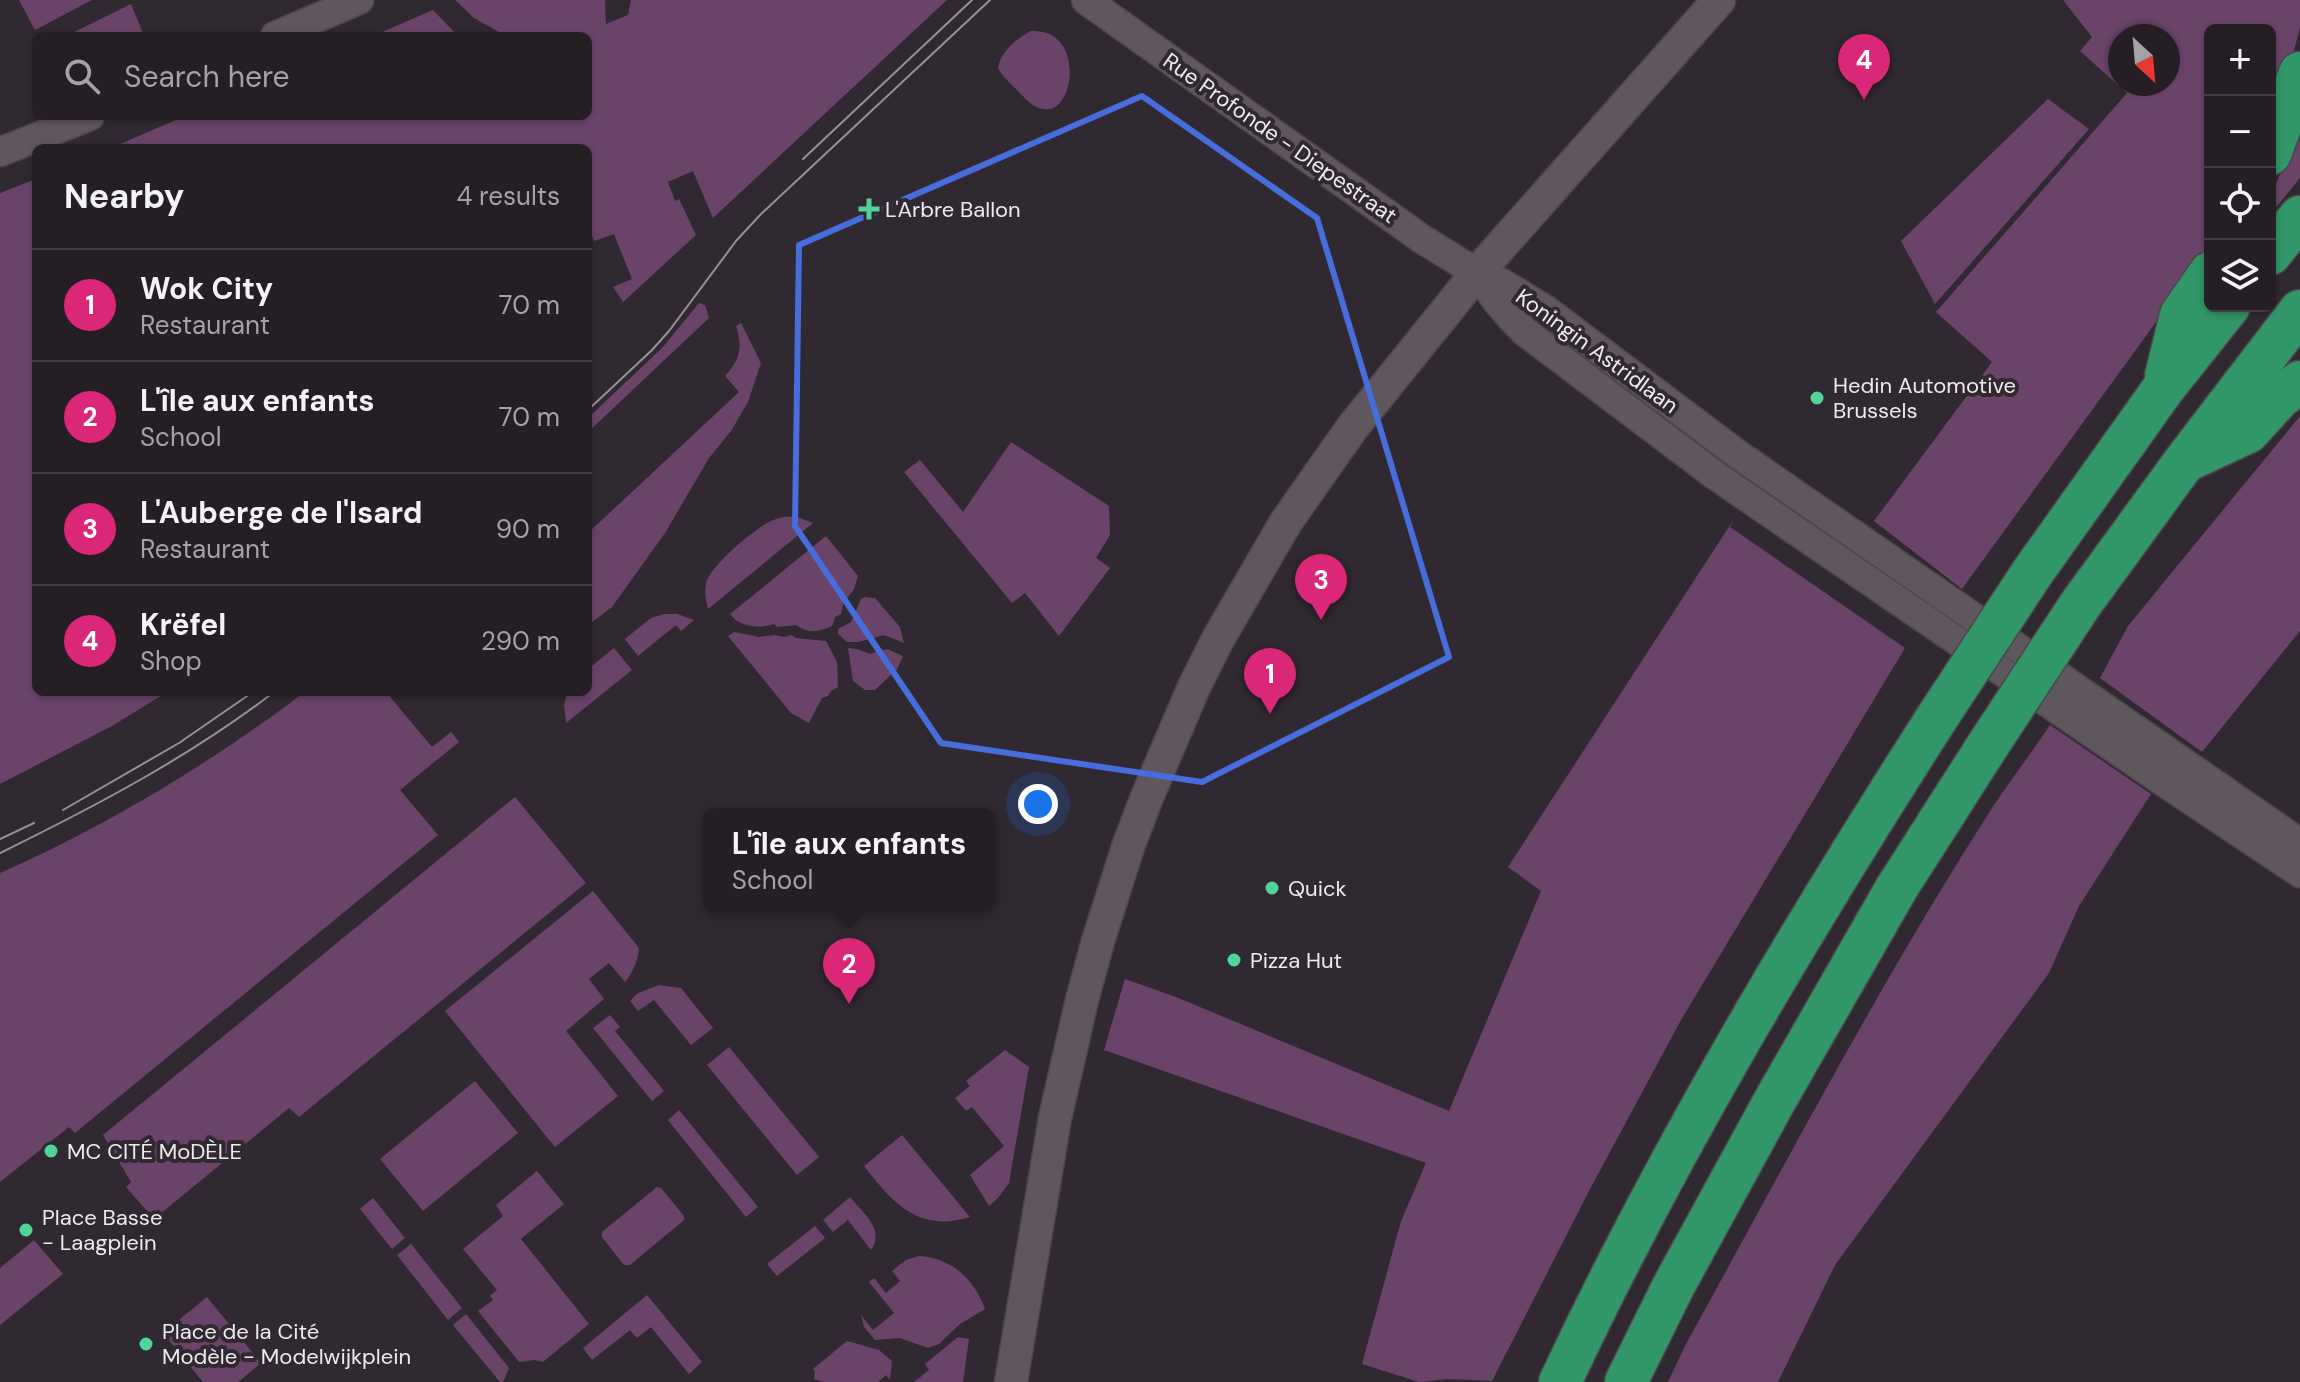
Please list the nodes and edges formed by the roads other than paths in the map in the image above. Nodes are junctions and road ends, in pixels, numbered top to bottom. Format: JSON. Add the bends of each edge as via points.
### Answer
{"nodes":[{"id":1,"x":359,"y":0,"type":"edge"},
{"id":2,"x":1086,"y":0,"type":"edge"},
{"id":3,"x":1719,"y":0,"type":"edge"},
{"id":4,"x":284,"y":32,"type":"edge"},
{"id":5,"x":2300,"y":73,"type":"edge"},
{"id":6,"x":80,"y":120,"type":"edge"},
{"id":7,"x":2276,"y":138,"type":"edge"},
{"id":8,"x":0,"y":152,"type":"edge"},
{"id":9,"x":2300,"y":217,"type":"edge"},
{"id":10,"x":2276,"y":247,"type":"edge"},
{"id":11,"x":1477,"y":273,"type":"junction"},
{"id":12,"x":2204,"y":282,"type":"edge"},
{"id":13,"x":2300,"y":311,"type":"edge"},
{"id":14,"x":2224,"y":312,"type":"edge"},
{"id":15,"x":2300,"y":382,"type":"edge"},
{"id":16,"x":2163,"y":389,"type":"junction"},
{"id":17,"x":2185,"y":461,"type":"junction"},
{"id":18,"x":2300,"y":843,"type":"edge"},
{"id":19,"x":2300,"y":873,"type":"edge"},
{"id":20,"x":1011,"y":1382,"type":"edge"},
{"id":21,"x":1560,"y":1382,"type":"edge"},
{"id":22,"x":1626,"y":1382,"type":"edge"}],
"edges":[{"from":1,"to":4,"type":"street"},
{"from":2,"to":11,"type":"street","name":"Rue Profonde - Diepestraat"},
{"from":3,"to":11,"type":"main road"},
{"from":5,"to":7,"type":"highway"},
{"from":6,"to":8,"type":"street"},
{"from":9,"to":10,"type":"highway"},
{"from":11,"to":18,"type":"street","name":"Koningin Astridlaan","via":[[1546,310],[1736,453]]},
{"from":11,"to":19,"type":"street","name":"Koningin Astridlaan","via":[[1525,332],[1716,476]]},
{"from":11,"to":20,"type":"main road","via":[[1312,482],[1240,602],[1180,718],[1129,844],[1082,1000],[1055,1118]]},
{"from":12,"to":16,"type":"highway","via":[[2181,315]]},
{"from":13,"to":17,"type":"highway"},
{"from":14,"to":16,"type":"highway"},
{"from":15,"to":17,"type":"highway","via":[[2248,432]]},
{"from":16,"to":21,"type":"highway","bridge":true,"via":[[2032,573],[1850,852],[1661,1183]]},
{"from":17,"to":22,"type":"highway","bridge":true,"via":[[2080,605],[1896,889],[1774,1102]]}]}
